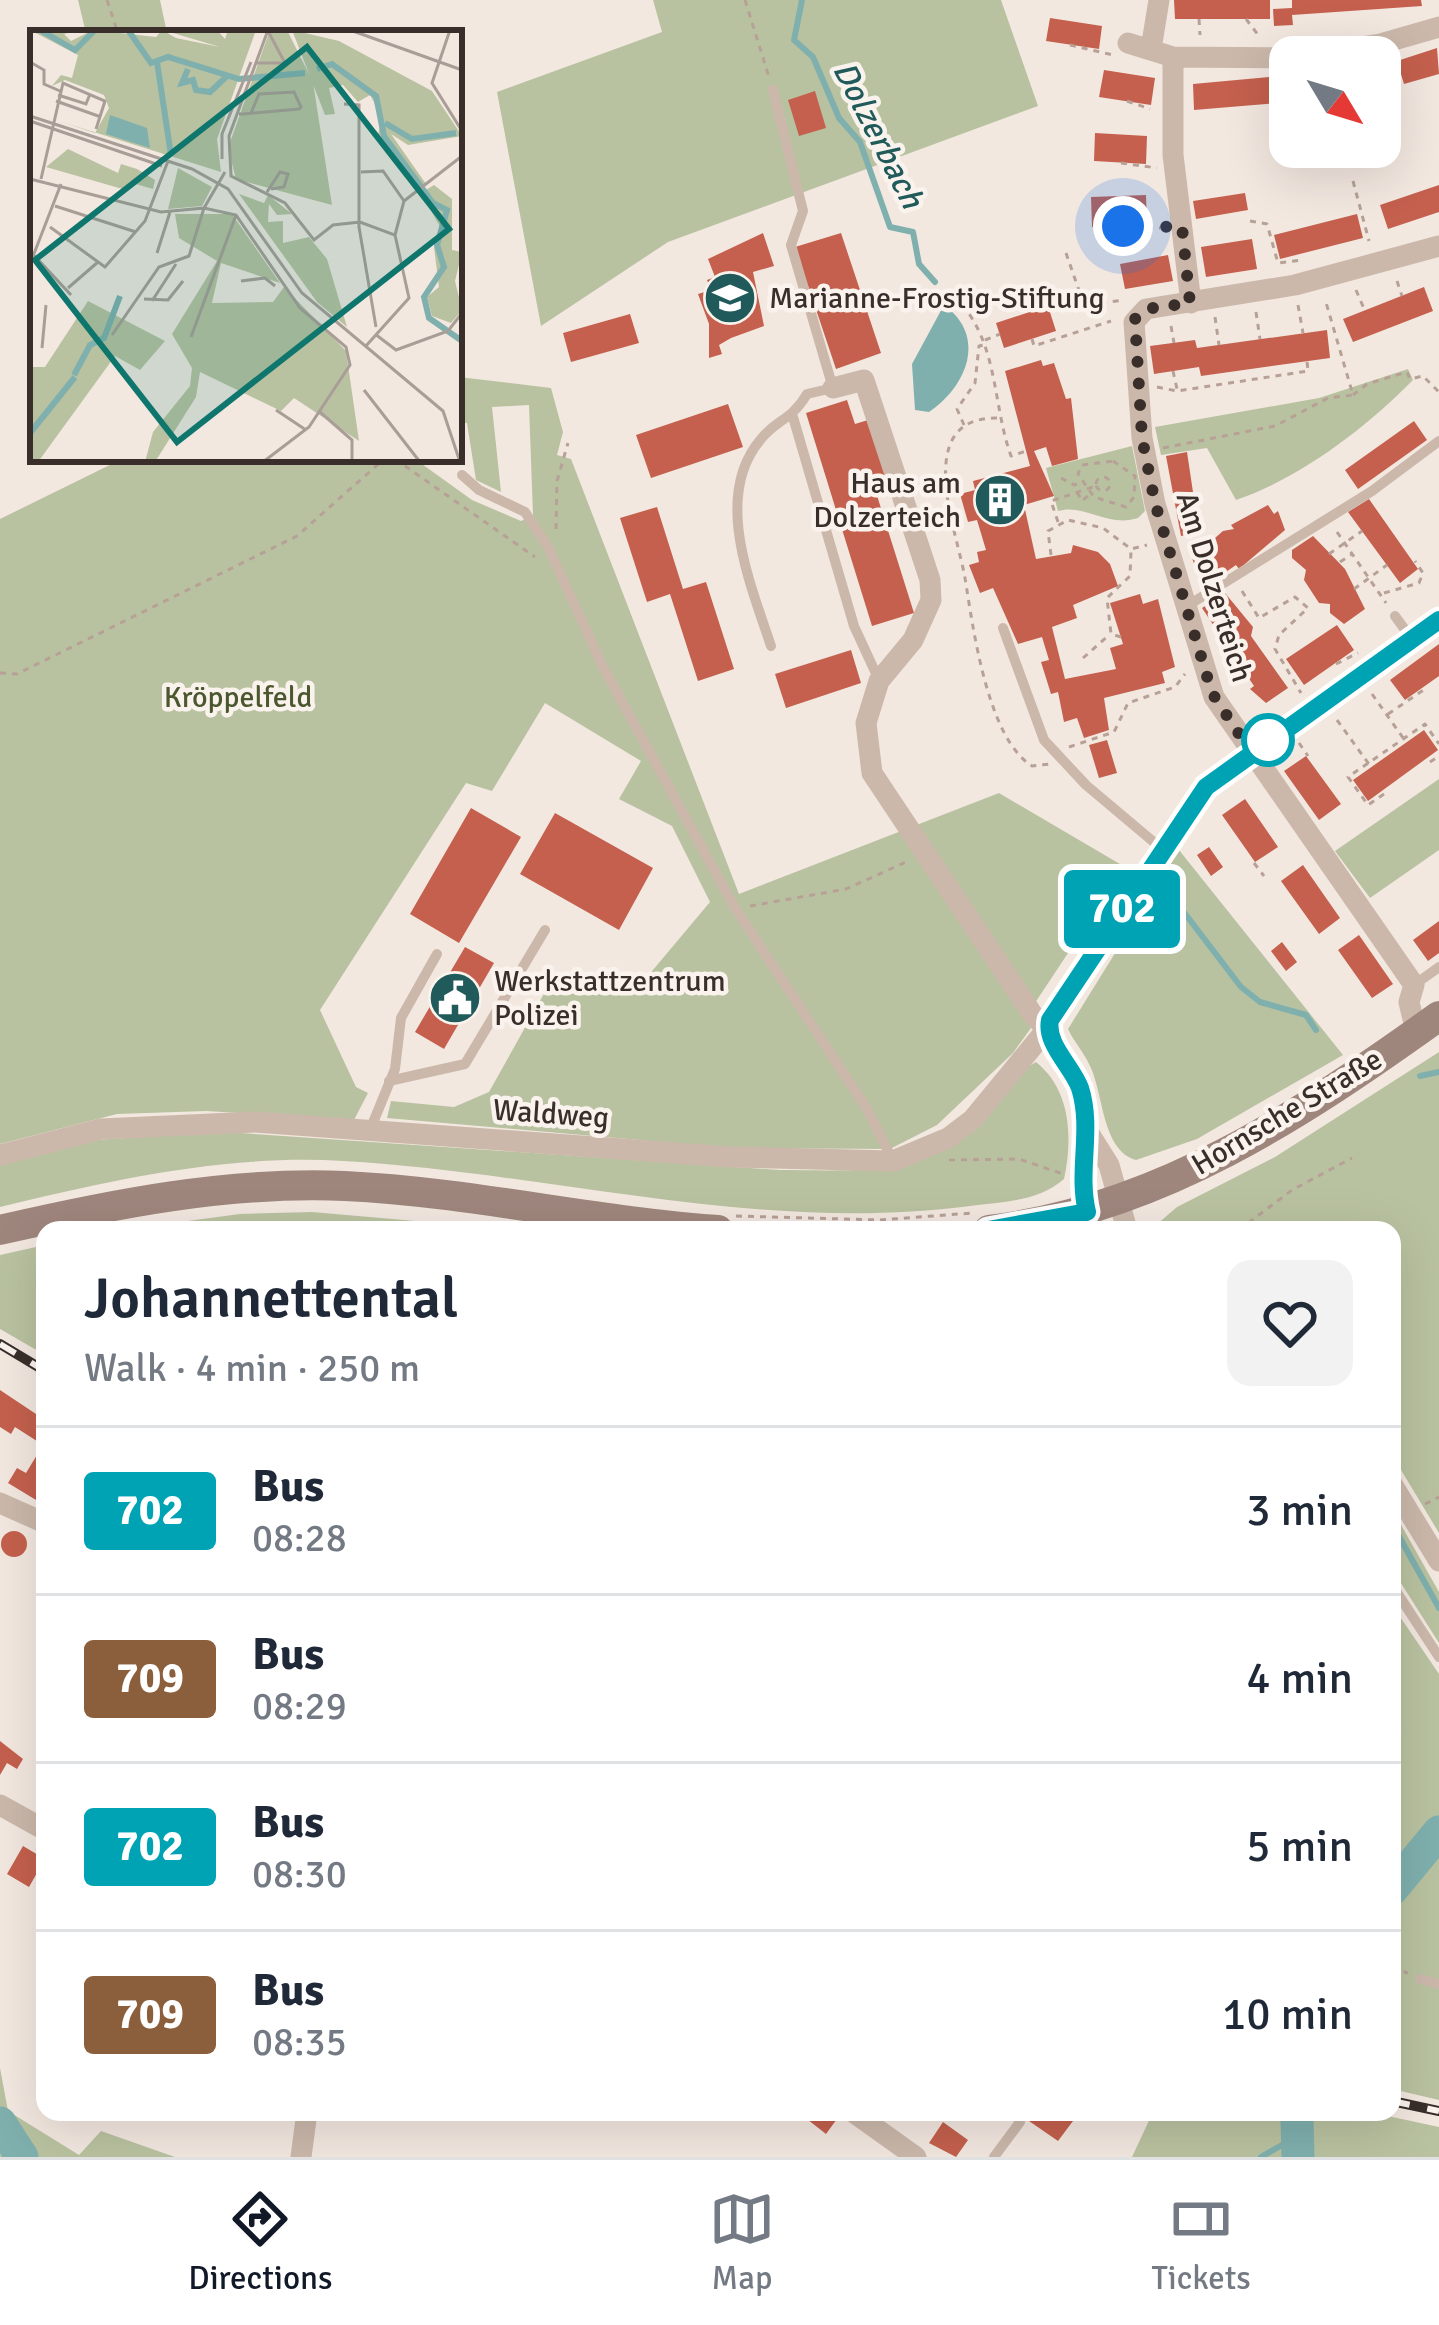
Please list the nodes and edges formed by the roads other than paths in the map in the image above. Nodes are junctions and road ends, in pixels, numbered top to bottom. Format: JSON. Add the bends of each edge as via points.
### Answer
{"nodes":[{"id":1,"x":1159,"y":0,"type":"edge"},
{"id":2,"x":1439,"y":27,"type":"edge"},
{"id":3,"x":1401,"y":38,"type":"edge"},
{"id":4,"x":1128,"y":43,"type":"road end"},
{"id":5,"x":1162,"y":52,"type":"junction"},
{"id":6,"x":1269,"y":56,"type":"edge"},
{"id":7,"x":773,"y":90,"type":"road end"},
{"id":8,"x":1439,"y":246,"type":"edge"},
{"id":9,"x":1190,"y":303,"type":"junction"},
{"id":10,"x":833,"y":388,"type":"junction"},
{"id":11,"x":793,"y":417,"type":"junction"},
{"id":12,"x":1439,"y":441,"type":"edge"},
{"id":13,"x":462,"y":475,"type":"dead end"},
{"id":14,"x":1187,"y":606,"type":"junction"},
{"id":15,"x":1396,"y":616,"type":"road end"},
{"id":16,"x":1439,"y":620,"type":"edge"},
{"id":17,"x":1003,"y":628,"type":"dead end"},
{"id":18,"x":1412,"y":639,"type":"junction"},
{"id":19,"x":771,"y":646,"type":"dead end"},
{"id":20,"x":879,"y":681,"type":"junction"},
{"id":21,"x":1251,"y":752,"type":"junction"},
{"id":22,"x":1162,"y":849,"type":"junction"},
{"id":23,"x":545,"y":930,"type":"dead end"},
{"id":24,"x":437,"y":954,"type":"dead end"},
{"id":25,"x":1439,"y":968,"type":"edge"},
{"id":26,"x":1414,"y":985,"type":"junction"},
{"id":27,"x":1428,"y":1024,"type":"edge"},
{"id":28,"x":1048,"y":1028,"type":"junction"},
{"id":29,"x":388,"y":1081,"type":"junction"},
{"id":30,"x":370,"y":1130,"type":"junction"},
{"id":31,"x":1087,"y":1130,"type":"junction"},
{"id":32,"x":0,"y":1155,"type":"edge"},
{"id":33,"x":892,"y":1160,"type":"junction"},
{"id":34,"x":1123,"y":1215,"type":"edge"},
{"id":35,"x":45,"y":1221,"type":"edge"},
{"id":36,"x":645,"y":1221,"type":"edge"},
{"id":37,"x":1091,"y":1221,"type":"edge"},
{"id":38,"x":36,"y":1223,"type":"edge"},
{"id":39,"x":0,"y":1230,"type":"edge"},
{"id":40,"x":1401,"y":1499,"type":"edge"},
{"id":41,"x":0,"y":1502,"type":"edge"},
{"id":42,"x":36,"y":1518,"type":"edge"},
{"id":43,"x":1439,"y":1561,"type":"edge"},
{"id":44,"x":1401,"y":1599,"type":"edge"},
{"id":45,"x":1439,"y":1657,"type":"edge"},
{"id":46,"x":0,"y":1805,"type":"edge"},
{"id":47,"x":36,"y":1825,"type":"edge"},
{"id":48,"x":1420,"y":1979,"type":"dead end"},
{"id":49,"x":1439,"y":1984,"type":"edge"},
{"id":50,"x":306,"y":2121,"type":"edge"},
{"id":51,"x":866,"y":2121,"type":"edge"},
{"id":52,"x":1020,"y":2122,"type":"dead end"},
{"id":53,"x":302,"y":2157,"type":"edge"},
{"id":54,"x":916,"y":2157,"type":"edge"},
{"id":55,"x":994,"y":2157,"type":"edge"}],
"edges":[{"from":1,"to":5,"type":"street"},
{"from":2,"to":3,"type":"street"},
{"from":4,"to":5,"type":"street"},
{"from":5,"to":6,"type":"street"},
{"from":5,"to":9,"type":"street"},
{"from":7,"to":10,"type":"lane","via":[[802,211],[791,245]]},
{"from":8,"to":9,"type":"street","via":[[1319,280]]},
{"from":9,"to":14,"type":"street","name":"Am Dolzerteich","via":[[1137,314],[1137,391]]},
{"from":10,"to":11,"type":"lane","via":[[807,394]]},
{"from":10,"to":20,"type":"street","via":[[864,380],[930,580],[926,619]]},
{"from":11,"to":19,"type":"lane","via":[[764,435],[736,500]]},
{"from":11,"to":20,"type":"lane","via":[[854,626]]},
{"from":12,"to":14,"type":"lane"},
{"from":13,"to":33,"type":"lane","via":[[525,512],[548,547],[735,908]]},
{"from":14,"to":21,"type":"street","name":"Am Dolzerteich","via":[[1204,632],[1214,698]]},
{"from":15,"to":18,"type":"lane"},
{"from":16,"to":18,"type":"street","name":"Waldweg"},
{"from":17,"to":22,"type":"lane","via":[[1031,717],[1056,755]]},
{"from":18,"to":21,"type":"street","name":"Waldweg","via":[[1360,666]]},
{"from":20,"to":28,"type":"street","via":[[866,723],[872,773]]},
{"from":21,"to":22,"type":"street","name":"Waldweg","via":[[1198,795]]},
{"from":21,"to":26,"type":"street","name":"Am Dolzerteich"},
{"from":22,"to":28,"type":"street","name":"Waldweg"},
{"from":23,"to":29,"type":"lane","via":[[465,1064]]},
{"from":24,"to":29,"type":"lane","via":[[400,1018]]},
{"from":25,"to":26,"type":"lane"},
{"from":26,"to":27,"type":"street","via":[[1409,1002]]},
{"from":27,"to":34,"type":"main road","name":"Hornsche Straße"},
{"from":28,"to":31,"type":"street","via":[[1076,1079]]},
{"from":28,"to":33,"type":"street","name":"Waldweg","via":[[973,1119]]},
{"from":29,"to":30,"type":"lane"},
{"from":30,"to":32,"type":"street","name":"Waldweg","via":[[185,1122],[101,1129]]},
{"from":30,"to":33,"type":"street","name":"Waldweg","via":[[730,1157]]},
{"from":31,"to":34,"type":"street","via":[[1109,1165]]},
{"from":31,"to":37,"type":"street","via":[[1082,1191]]},
{"from":34,"to":37,"type":"main road","name":"Hornsche Straße"},
{"from":35,"to":36,"type":"main road","via":[[166,1197],[300,1185]]},
{"from":38,"to":39,"type":"main road"},
{"from":40,"to":43,"type":"street"},
{"from":41,"to":42,"type":"street"},
{"from":44,"to":45,"type":"lane"},
{"from":46,"to":47,"type":"street"},
{"from":48,"to":49,"type":"lane"},
{"from":50,"to":53,"type":"street"},
{"from":51,"to":54,"type":"street"},
{"from":52,"to":55,"type":"lane"}]}
